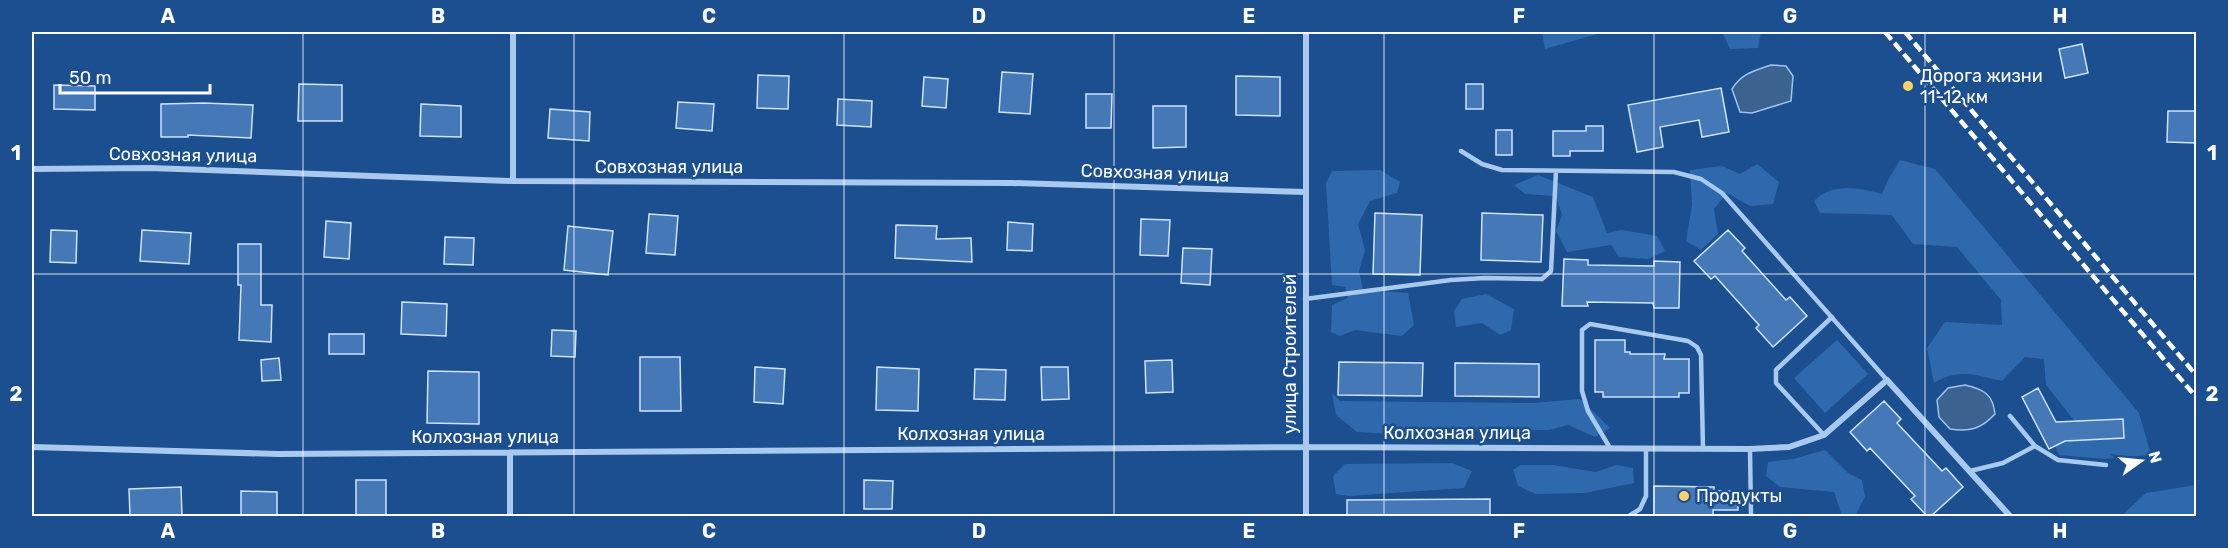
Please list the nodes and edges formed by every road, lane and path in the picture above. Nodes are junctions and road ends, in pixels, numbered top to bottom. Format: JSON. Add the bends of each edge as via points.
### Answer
{"nodes":[{"id":1,"x":513,"y":32,"type":"edge"},
{"id":2,"x":1306,"y":32,"type":"edge"},
{"id":3,"x":1461,"y":151,"type":"dead end"},
{"id":4,"x":32,"y":169,"type":"edge"},
{"id":5,"x":1556,"y":171,"type":"junction"},
{"id":6,"x":513,"y":181,"type":"junction"},
{"id":7,"x":1306,"y":192,"type":"junction"},
{"id":8,"x":1305,"y":299,"type":"junction"},
{"id":9,"x":1832,"y":317,"type":"junction"},
{"id":10,"x":1887,"y":380,"type":"junction"},
{"id":11,"x":2010,"y":416,"type":"dead end"},
{"id":12,"x":1824,"y":435,"type":"junction"},
{"id":13,"x":2035,"y":446,"type":"junction"},
{"id":14,"x":32,"y":447,"type":"edge"},
{"id":15,"x":1305,"y":447,"type":"junction"},
{"id":16,"x":1610,"y":448,"type":"junction"},
{"id":17,"x":1646,"y":448,"type":"junction"},
{"id":18,"x":1703,"y":449,"type":"junction"},
{"id":19,"x":1750,"y":449,"type":"junction"},
{"id":20,"x":510,"y":452,"type":"junction"},
{"id":21,"x":2106,"y":465,"type":"dead end"},
{"id":22,"x":1970,"y":471,"type":"junction"},
{"id":23,"x":510,"y":516,"type":"edge"},
{"id":24,"x":1306,"y":516,"type":"edge"},
{"id":25,"x":1629,"y":516,"type":"edge"},
{"id":26,"x":1751,"y":516,"type":"edge"},
{"id":27,"x":2010,"y":516,"type":"edge"}],
"edges":[{"from":1,"to":6,"type":"street"},
{"from":2,"to":7,"type":"street","name":"улица Строителей"},
{"from":3,"to":5,"type":"lane","via":[[1502,170]]},
{"from":4,"to":6,"type":"street","name":"Совхозная улица","via":[[150,168]]},
{"from":5,"to":8,"type":"lane","via":[[1551,271],[1542,279],[1451,280]]},
{"from":5,"to":9,"type":"lane","via":[[1674,172],[1701,179],[1722,193]]},
{"from":6,"to":7,"type":"street","name":"Совхозная улица","via":[[1012,183]]},
{"from":7,"to":8,"type":"street","name":"улица Строителей"},
{"from":8,"to":15,"type":"street","name":"улица Строителей"},
{"from":9,"to":10,"type":"lane"},
{"from":9,"to":12,"type":"lane","via":[[1776,370],[1776,383]]},
{"from":10,"to":12,"type":"street","name":"Колхозная улица"},
{"from":10,"to":22,"type":"street"},
{"from":11,"to":13,"type":"lane"},
{"from":12,"to":19,"type":"street","name":"Колхозная улица","via":[[1789,447]]},
{"from":13,"to":21,"type":"lane","via":[[2058,460]]},
{"from":13,"to":22,"type":"lane","via":[[2003,463]]},
{"from":14,"to":20,"type":"street","name":"Колхозная улица","via":[[278,454]]},
{"from":15,"to":16,"type":"street","name":"Колхозная улица"},
{"from":15,"to":20,"type":"street","name":"Колхозная улица"},
{"from":15,"to":24,"type":"street","name":"улица Строителей"},
{"from":16,"to":17,"type":"street","name":"Колхозная улица"},
{"from":16,"to":18,"type":"lane","via":[[1588,411],[1582,391],[1581,330],[1590,324],[1688,341],[1697,347],[1701,355]]},
{"from":17,"to":18,"type":"street","name":"Колхозная улица"},
{"from":17,"to":25,"type":"lane","via":[[1646,496],[1640,509]]},
{"from":18,"to":19,"type":"street","name":"Колхозная улица"},
{"from":19,"to":26,"type":"lane"},
{"from":20,"to":23,"type":"street"},
{"from":22,"to":27,"type":"street"}]}
